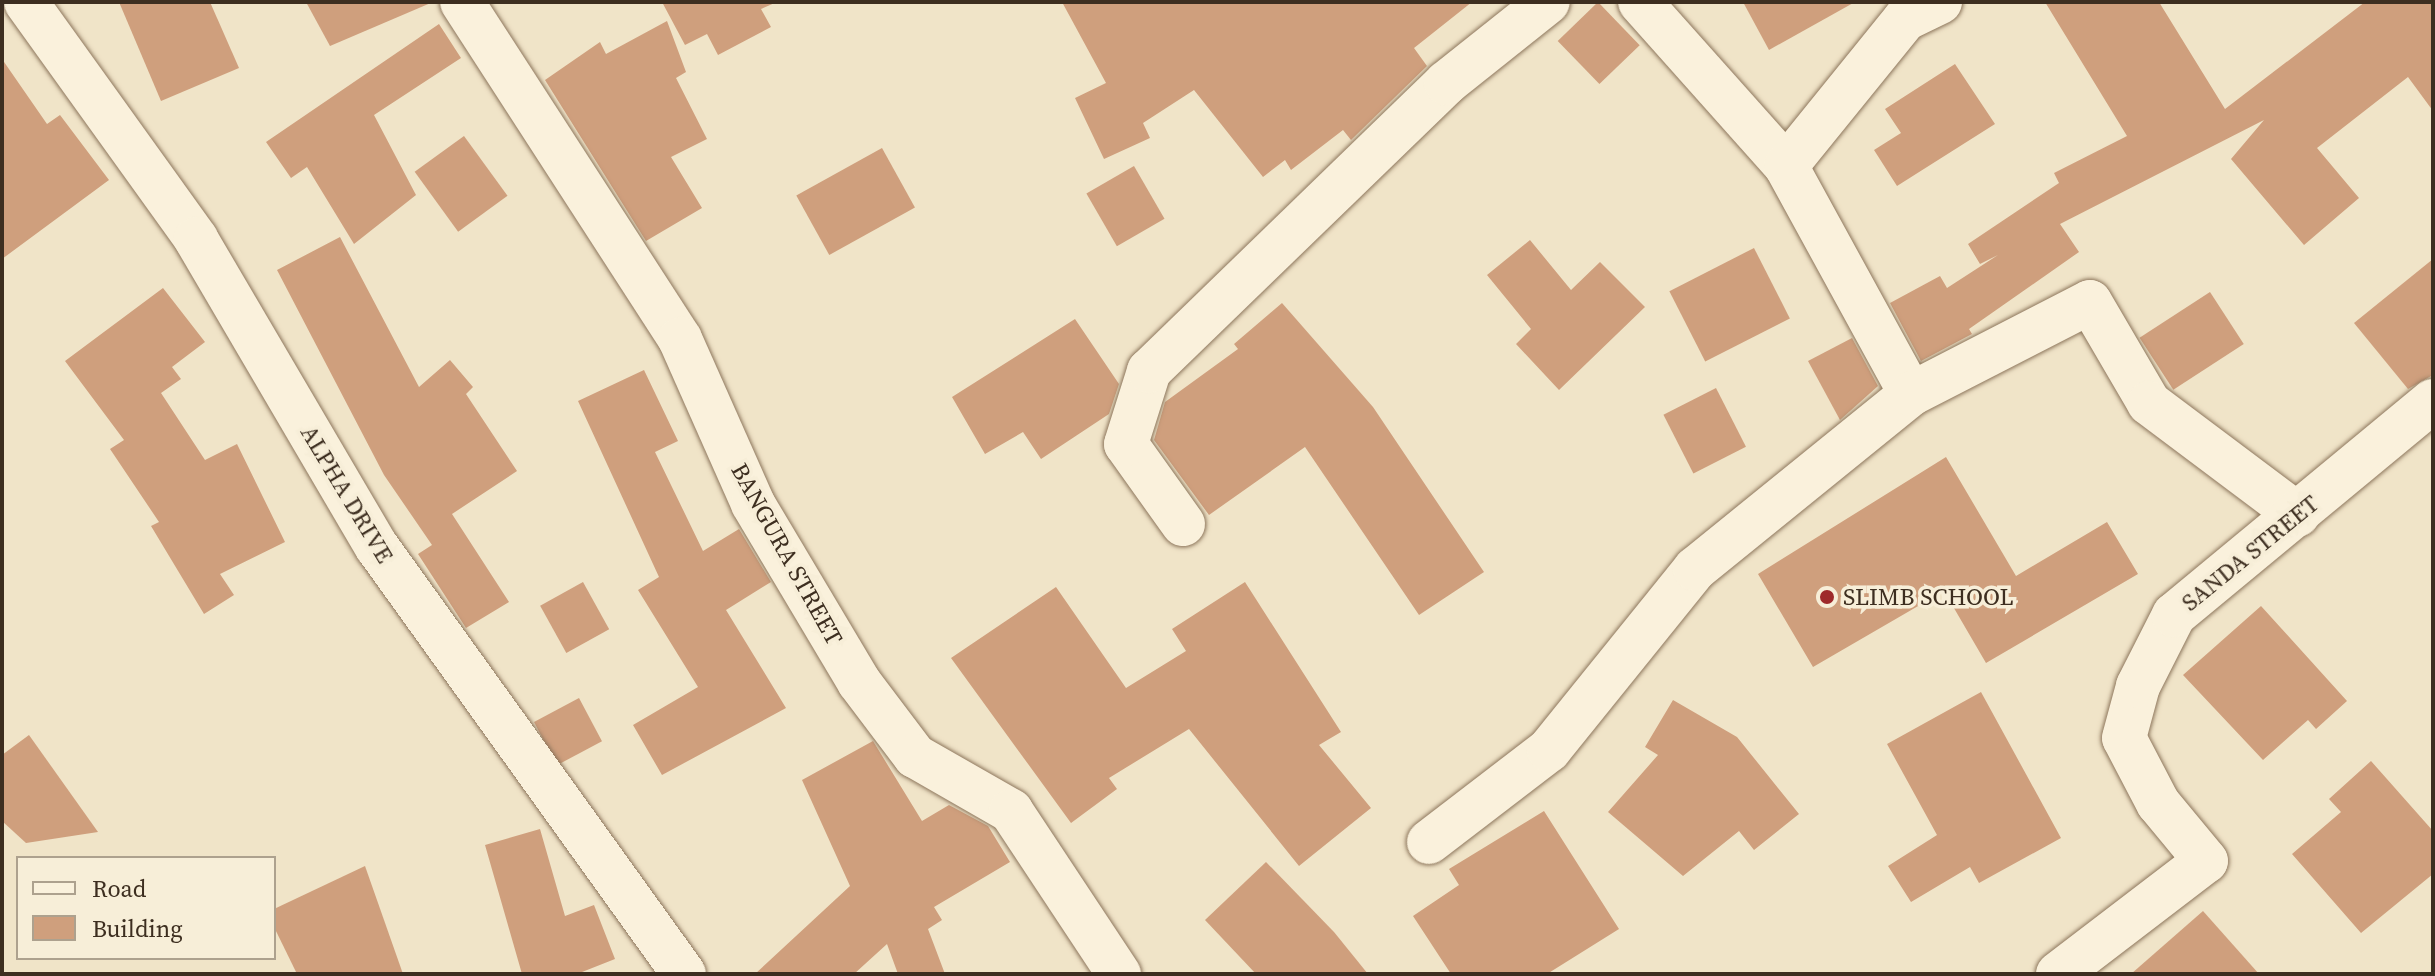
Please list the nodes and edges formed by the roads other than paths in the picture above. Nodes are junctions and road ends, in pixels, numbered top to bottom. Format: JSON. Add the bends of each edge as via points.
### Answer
{"nodes":[{"id":1,"x":26,"y":2,"type":"edge"},
{"id":2,"x":462,"y":2,"type":"edge"},
{"id":3,"x":1548,"y":2,"type":"edge"},
{"id":4,"x":1640,"y":2,"type":"edge"},
{"id":5,"x":1940,"y":2,"type":"edge"},
{"id":6,"x":1786,"y":166,"type":"junction"},
{"id":7,"x":1911,"y":394,"type":"junction"},
{"id":8,"x":2433,"y":401,"type":"edge"},
{"id":9,"x":2298,"y":515,"type":"junction"},
{"id":10,"x":1183,"y":524,"type":"dead end"},
{"id":11,"x":1429,"y":842,"type":"dead end"},
{"id":12,"x":684,"y":974,"type":"edge"},
{"id":13,"x":1119,"y":974,"type":"edge"},
{"id":14,"x":2058,"y":974,"type":"edge"}],
"edges":[{"from":1,"to":12,"type":"street","name":"ALPHA DRIVE","via":[[196,239],[386,560]]},
{"from":2,"to":13,"type":"street","name":"BANGURA STREET","via":[[680,339],[753,504],[859,682],[915,756],[1011,811]]},
{"from":3,"to":10,"type":"street","via":[[1446,83],[1149,371],[1126,444]]},
{"from":4,"to":6,"type":"street"},
{"from":5,"to":6,"type":"street","via":[[1905,19]]},
{"from":6,"to":7,"type":"street"},
{"from":7,"to":9,"type":"street","via":[[2090,302],[2149,403]]},
{"from":7,"to":11,"type":"street","via":[[1695,569],[1549,750]]},
{"from":8,"to":9,"type":"street","name":"SANDA STREET"},
{"from":9,"to":14,"type":"street","name":"SANDA STREET","via":[[2174,615],[2138,686],[2124,738],[2158,803],[2206,861]]}]}
